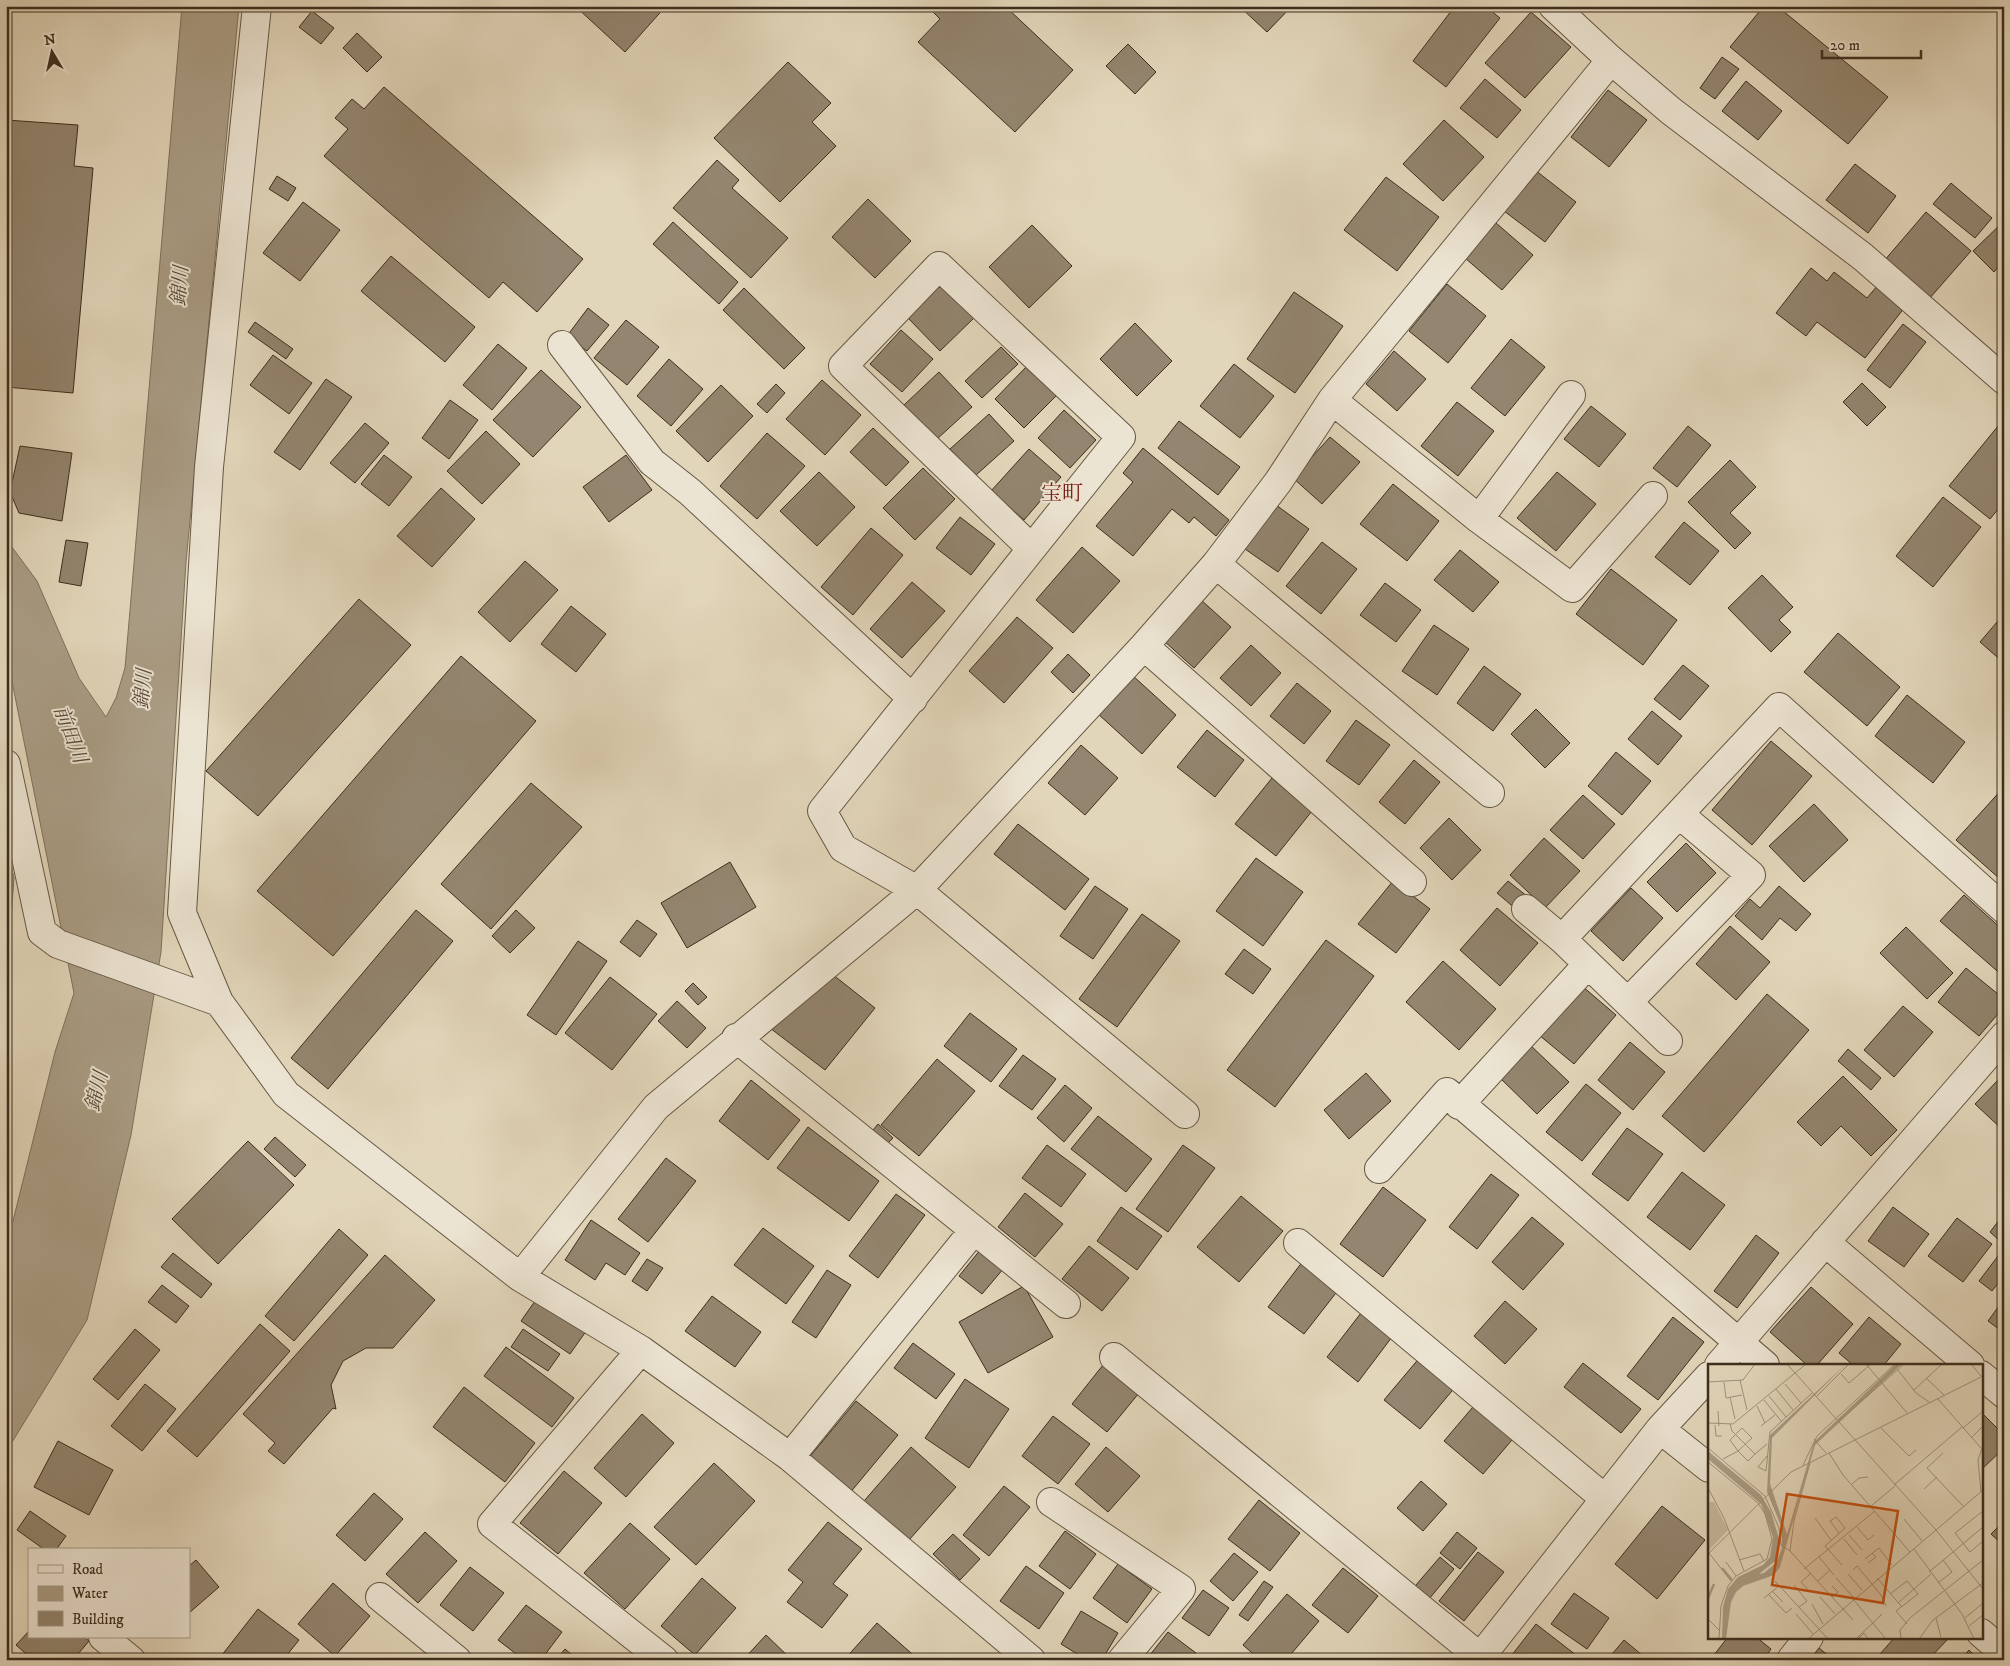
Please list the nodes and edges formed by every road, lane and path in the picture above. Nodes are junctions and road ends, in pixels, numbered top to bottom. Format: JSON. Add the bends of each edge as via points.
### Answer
{"nodes":[{"id":1,"x":257,"y":6,"type":"edge"},
{"id":2,"x":1554,"y":6,"type":"edge"},
{"id":3,"x":1612,"y":60,"type":"junction"},
{"id":4,"x":562,"y":345,"type":"dead end"},
{"id":5,"x":2004,"y":380,"type":"edge"},
{"id":6,"x":1571,"y":395,"type":"dead end"},
{"id":7,"x":1332,"y":400,"type":"junction"},
{"id":8,"x":1653,"y":496,"type":"dead end"},
{"id":9,"x":1478,"y":519,"type":"junction"},
{"id":10,"x":1031,"y":548,"type":"junction"},
{"id":11,"x":1216,"y":564,"type":"junction"},
{"id":12,"x":1144,"y":646,"type":"junction"},
{"id":13,"x":913,"y":699,"type":"junction"},
{"id":14,"x":6,"y":764,"type":"edge"},
{"id":15,"x":1490,"y":792,"type":"dead end"},
{"id":16,"x":1679,"y":814,"type":"junction"},
{"id":17,"x":1412,"y":882,"type":"dead end"},
{"id":18,"x":918,"y":890,"type":"junction"},
{"id":19,"x":1526,"y":909,"type":"dead end"},
{"id":20,"x":2004,"y":909,"type":"edge"},
{"id":21,"x":1562,"y":939,"type":"junction"},
{"id":22,"x":1588,"y":964,"type":"junction"},
{"id":23,"x":219,"y":1002,"type":"junction"},
{"id":24,"x":1628,"y":1002,"type":"junction"},
{"id":25,"x":2004,"y":1036,"type":"edge"},
{"id":26,"x":736,"y":1038,"type":"junction"},
{"id":27,"x":1668,"y":1042,"type":"dead end"},
{"id":28,"x":1459,"y":1104,"type":"junction"},
{"id":29,"x":1185,"y":1114,"type":"dead end"},
{"id":30,"x":1379,"y":1169,"type":"dead end"},
{"id":31,"x":974,"y":1230,"type":"junction"},
{"id":32,"x":1825,"y":1242,"type":"junction"},
{"id":33,"x":1298,"y":1243,"type":"dead end"},
{"id":34,"x":520,"y":1277,"type":"junction"},
{"id":35,"x":1066,"y":1304,"type":"dead end"},
{"id":36,"x":1740,"y":1343,"type":"junction"},
{"id":37,"x":641,"y":1350,"type":"junction"},
{"id":38,"x":1114,"y":1357,"type":"dead end"},
{"id":39,"x":1721,"y":1364,"type":"edge"},
{"id":40,"x":1765,"y":1364,"type":"edge"},
{"id":41,"x":1969,"y":1364,"type":"edge"},
{"id":42,"x":1982,"y":1376,"type":"edge"},
{"id":43,"x":1708,"y":1377,"type":"edge"},
{"id":44,"x":2004,"y":1394,"type":"edge"},
{"id":45,"x":1660,"y":1429,"type":"junction"},
{"id":46,"x":790,"y":1457,"type":"junction"},
{"id":47,"x":1708,"y":1467,"type":"edge"},
{"id":48,"x":1604,"y":1498,"type":"junction"},
{"id":49,"x":1051,"y":1502,"type":"dead end"},
{"id":50,"x":380,"y":1597,"type":"dead end"},
{"id":51,"x":1982,"y":1634,"type":"edge"},
{"id":52,"x":1808,"y":1638,"type":"edge"},
{"id":53,"x":2004,"y":1653,"type":"edge"},
{"id":54,"x":443,"y":1655,"type":"edge"},
{"id":55,"x":1479,"y":1658,"type":"edge"},
{"id":56,"x":664,"y":1660,"type":"edge"},
{"id":57,"x":1031,"y":1660,"type":"edge"},
{"id":58,"x":1122,"y":1660,"type":"edge"},
{"id":59,"x":1791,"y":1660,"type":"edge"}],
"edges":[{"from":1,"to":23,"type":"street","via":[[209,467],[182,913]]},
{"from":2,"to":3,"type":"street"},
{"from":3,"to":5,"type":"street","via":[[1672,111],[1863,257]]},
{"from":3,"to":7,"type":"street"},
{"from":4,"to":13,"type":"street","via":[[652,462],[690,492]]},
{"from":6,"to":9,"type":"street"},
{"from":7,"to":9,"type":"street"},
{"from":7,"to":11,"type":"street","via":[[1278,482]]},
{"from":8,"to":9,"type":"street","via":[[1572,588]]},
{"from":10,"to":10,"type":"street","via":[[1121,437],[939,266],[843,366]]},
{"from":10,"to":13,"type":"street"},
{"from":11,"to":12,"type":"street"},
{"from":11,"to":15,"type":"street"},
{"from":12,"to":17,"type":"street"},
{"from":12,"to":18,"type":"street"},
{"from":13,"to":18,"type":"street","via":[[822,811],[843,848]]},
{"from":14,"to":23,"type":"street","via":[[42,932],[58,944]]},
{"from":16,"to":20,"type":"street","via":[[1779,707]]},
{"from":16,"to":21,"type":"street"},
{"from":16,"to":24,"type":"street","via":[[1751,875]]},
{"from":18,"to":26,"type":"street"},
{"from":18,"to":29,"type":"street"},
{"from":19,"to":21,"type":"street"},
{"from":21,"to":22,"type":"street"},
{"from":22,"to":24,"type":"street"},
{"from":22,"to":28,"type":"street"},
{"from":23,"to":34,"type":"street","via":[[286,1094]]},
{"from":24,"to":27,"type":"street"},
{"from":25,"to":32,"type":"street"},
{"from":26,"to":31,"type":"street"},
{"from":26,"to":34,"type":"street","via":[[656,1107]]},
{"from":28,"to":30,"type":"street","via":[[1447,1092]]},
{"from":28,"to":36,"type":"street"},
{"from":31,"to":35,"type":"street"},
{"from":31,"to":46,"type":"street"},
{"from":32,"to":36,"type":"street"},
{"from":32,"to":41,"type":"street"},
{"from":33,"to":48,"type":"street"},
{"from":34,"to":37,"type":"street"},
{"from":36,"to":39,"type":"street"},
{"from":36,"to":40,"type":"street"},
{"from":37,"to":46,"type":"street"},
{"from":37,"to":56,"type":"street","via":[[492,1524]]},
{"from":38,"to":55,"type":"street"},
{"from":42,"to":44,"type":"street"},
{"from":43,"to":45,"type":"street"},
{"from":45,"to":47,"type":"street"},
{"from":45,"to":48,"type":"street"},
{"from":46,"to":57,"type":"street"},
{"from":48,"to":55,"type":"street"},
{"from":49,"to":58,"type":"street","via":[[1181,1589]]},
{"from":50,"to":54,"type":"street"},
{"from":51,"to":53,"type":"street"},
{"from":52,"to":59,"type":"street"}]}
